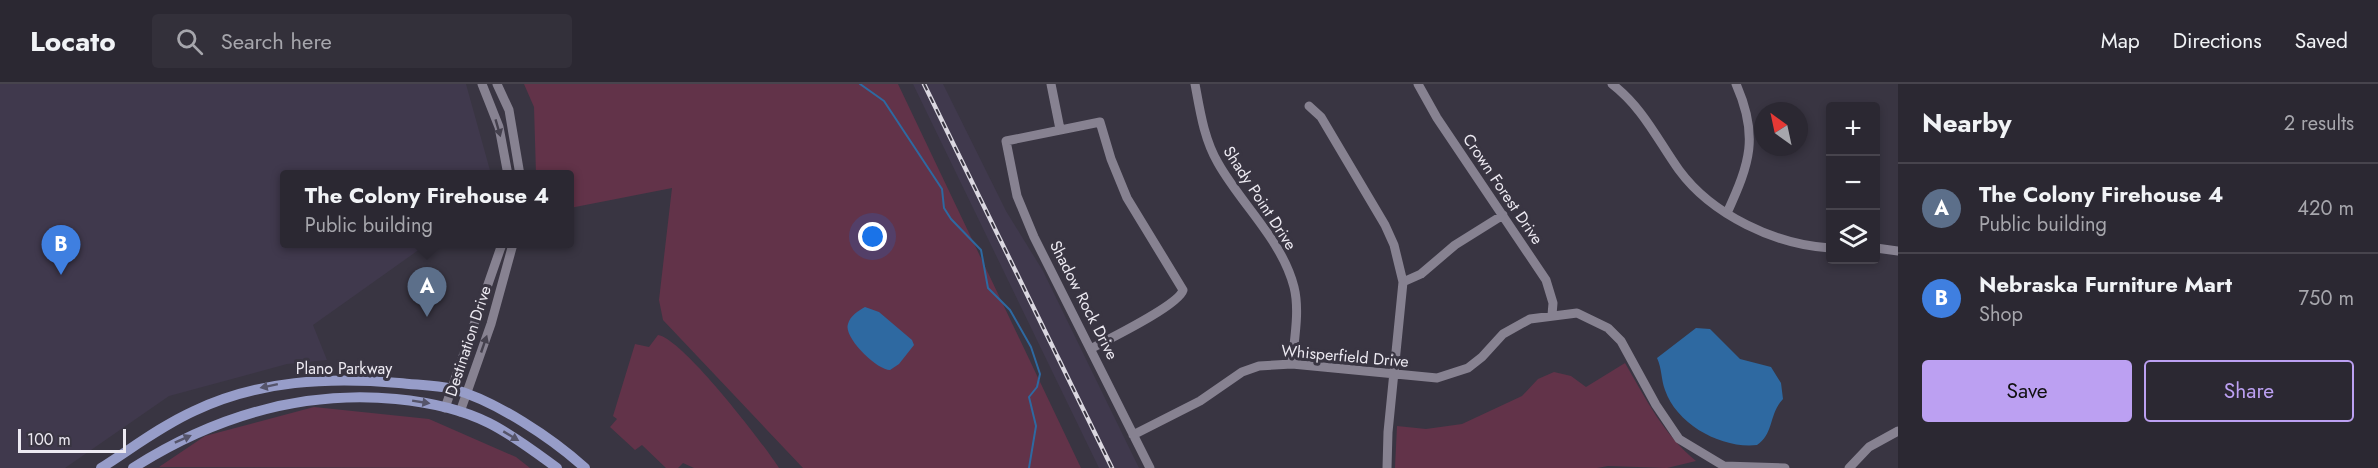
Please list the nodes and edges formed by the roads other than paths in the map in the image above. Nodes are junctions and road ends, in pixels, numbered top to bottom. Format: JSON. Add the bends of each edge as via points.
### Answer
{"nodes":[{"id":1,"x":482,"y":84,"type":"edge"},
{"id":2,"x":497,"y":84,"type":"edge"},
{"id":3,"x":1051,"y":84,"type":"edge"},
{"id":4,"x":1195,"y":84,"type":"edge"},
{"id":5,"x":1418,"y":84,"type":"edge"},
{"id":6,"x":1612,"y":84,"type":"edge"},
{"id":7,"x":1736,"y":84,"type":"edge"},
{"id":8,"x":1309,"y":106,"type":"dead end"},
{"id":9,"x":1059,"y":129,"type":"junction"},
{"id":10,"x":507,"y":170,"type":"edge"},
{"id":11,"x":519,"y":170,"type":"edge"},
{"id":12,"x":1727,"y":213,"type":"junction"},
{"id":13,"x":1503,"y":215,"type":"junction"},
{"id":14,"x":1826,"y":247,"type":"edge"},
{"id":15,"x":500,"y":248,"type":"edge"},
{"id":16,"x":512,"y":248,"type":"edge"},
{"id":17,"x":1880,"y":249,"type":"edge"},
{"id":18,"x":1898,"y":251,"type":"edge"},
{"id":19,"x":1403,"y":282,"type":"junction"},
{"id":20,"x":1552,"y":315,"type":"junction"},
{"id":21,"x":1092,"y":348,"type":"junction"},
{"id":22,"x":1292,"y":364,"type":"junction"},
{"id":23,"x":1394,"y":376,"type":"junction"},
{"id":24,"x":452,"y":389,"type":"junction"},
{"id":25,"x":466,"y":394,"type":"junction"},
{"id":26,"x":445,"y":408,"type":"junction"},
{"id":27,"x":460,"y":412,"type":"junction"},
{"id":28,"x":1898,"y":431,"type":"edge"},
{"id":29,"x":1133,"y":435,"type":"junction"},
{"id":30,"x":1724,"y":467,"type":"edge"},
{"id":31,"x":101,"y":468,"type":"edge"},
{"id":32,"x":133,"y":468,"type":"edge"},
{"id":33,"x":557,"y":468,"type":"edge"},
{"id":34,"x":585,"y":468,"type":"edge"},
{"id":35,"x":1150,"y":468,"type":"edge"},
{"id":36,"x":1388,"y":468,"type":"edge"},
{"id":37,"x":1770,"y":468,"type":"edge"},
{"id":38,"x":1785,"y":468,"type":"edge"},
{"id":39,"x":1849,"y":468,"type":"edge"}],
"edges":[{"from":1,"to":10,"type":"street","one_way":true,"via":[[499,127]]},
{"from":2,"to":11,"type":"street","via":[[508,110]]},
{"from":3,"to":9,"type":"street"},
{"from":4,"to":22,"type":"street","name":"Shady Point Drive","via":[[1204,129],[1217,162],[1251,208],[1291,278],[1295,302]]},
{"from":5,"to":13,"type":"street","name":"Crown Forest Drive"},
{"from":6,"to":12,"type":"street","via":[[1650,122],[1688,181]]},
{"from":7,"to":12,"type":"street","via":[[1751,135],[1746,174]]},
{"from":8,"to":19,"type":"street","via":[[1321,117],[1386,225]]},
{"from":9,"to":21,"type":"street","name":"Shadow Rock Drive","via":[[1006,141],[1024,214]]},
{"from":9,"to":21,"type":"street","via":[[1100,122],[1121,186],[1180,281],[1183,294]]},
{"from":12,"to":14,"type":"street","via":[[1790,241]]},
{"from":13,"to":19,"type":"street","via":[[1455,244],[1421,274]]},
{"from":13,"to":20,"type":"street","name":"Crown Forest Drive","via":[[1546,280],[1553,303]]},
{"from":15,"to":24,"type":"street","name":"Destination Drive"},
{"from":25,"to":16,"type":"street","name":"Destination Drive","one_way":true},
{"from":17,"to":18,"type":"street"},
{"from":19,"to":23,"type":"street"},
{"from":20,"to":23,"type":"street","name":"Whisperfield Drive","via":[[1517,325],[1476,362],[1456,374],[1425,379]]},
{"from":20,"to":30,"type":"street","name":"Whisperfield Drive","via":[[1576,313],[1590,317],[1614,333],[1679,439]]},
{"from":21,"to":29,"type":"street","name":"Shadow Rock Drive"},
{"from":22,"to":23,"type":"street","name":"Whisperfield Drive"},
{"from":22,"to":29,"type":"street","name":"Whisperfield Drive","via":[[1266,365],[1242,372],[1200,401]]},
{"from":23,"to":36,"type":"street"},
{"from":24,"to":25,"type":"main road","name":"Plano Parkway"},
{"from":24,"to":26,"type":"street","name":"Destination Drive"},
{"from":24,"to":31,"type":"main road","name":"Plano Parkway","one_way":true,"via":[[373,381],[268,386],[195,410]]},
{"from":25,"to":27,"type":"street","name":"Destination Drive"},
{"from":25,"to":34,"type":"main road","name":"Plano Parkway","via":[[528,424]]},
{"from":26,"to":27,"type":"main road","name":"Plano Parkway"},
{"from":32,"to":26,"type":"main road","name":"Plano Parkway","one_way":true,"via":[[165,447],[227,420],[276,405],[361,397],[416,401]]},
{"from":27,"to":33,"type":"main road","name":"Plano Parkway","one_way":true,"via":[[488,422]]},
{"from":28,"to":39,"type":"street","via":[[1869,447]]},
{"from":29,"to":35,"type":"street","name":"Shadow Rock Drive"},
{"from":30,"to":37,"type":"street"},
{"from":37,"to":38,"type":"street"}]}
